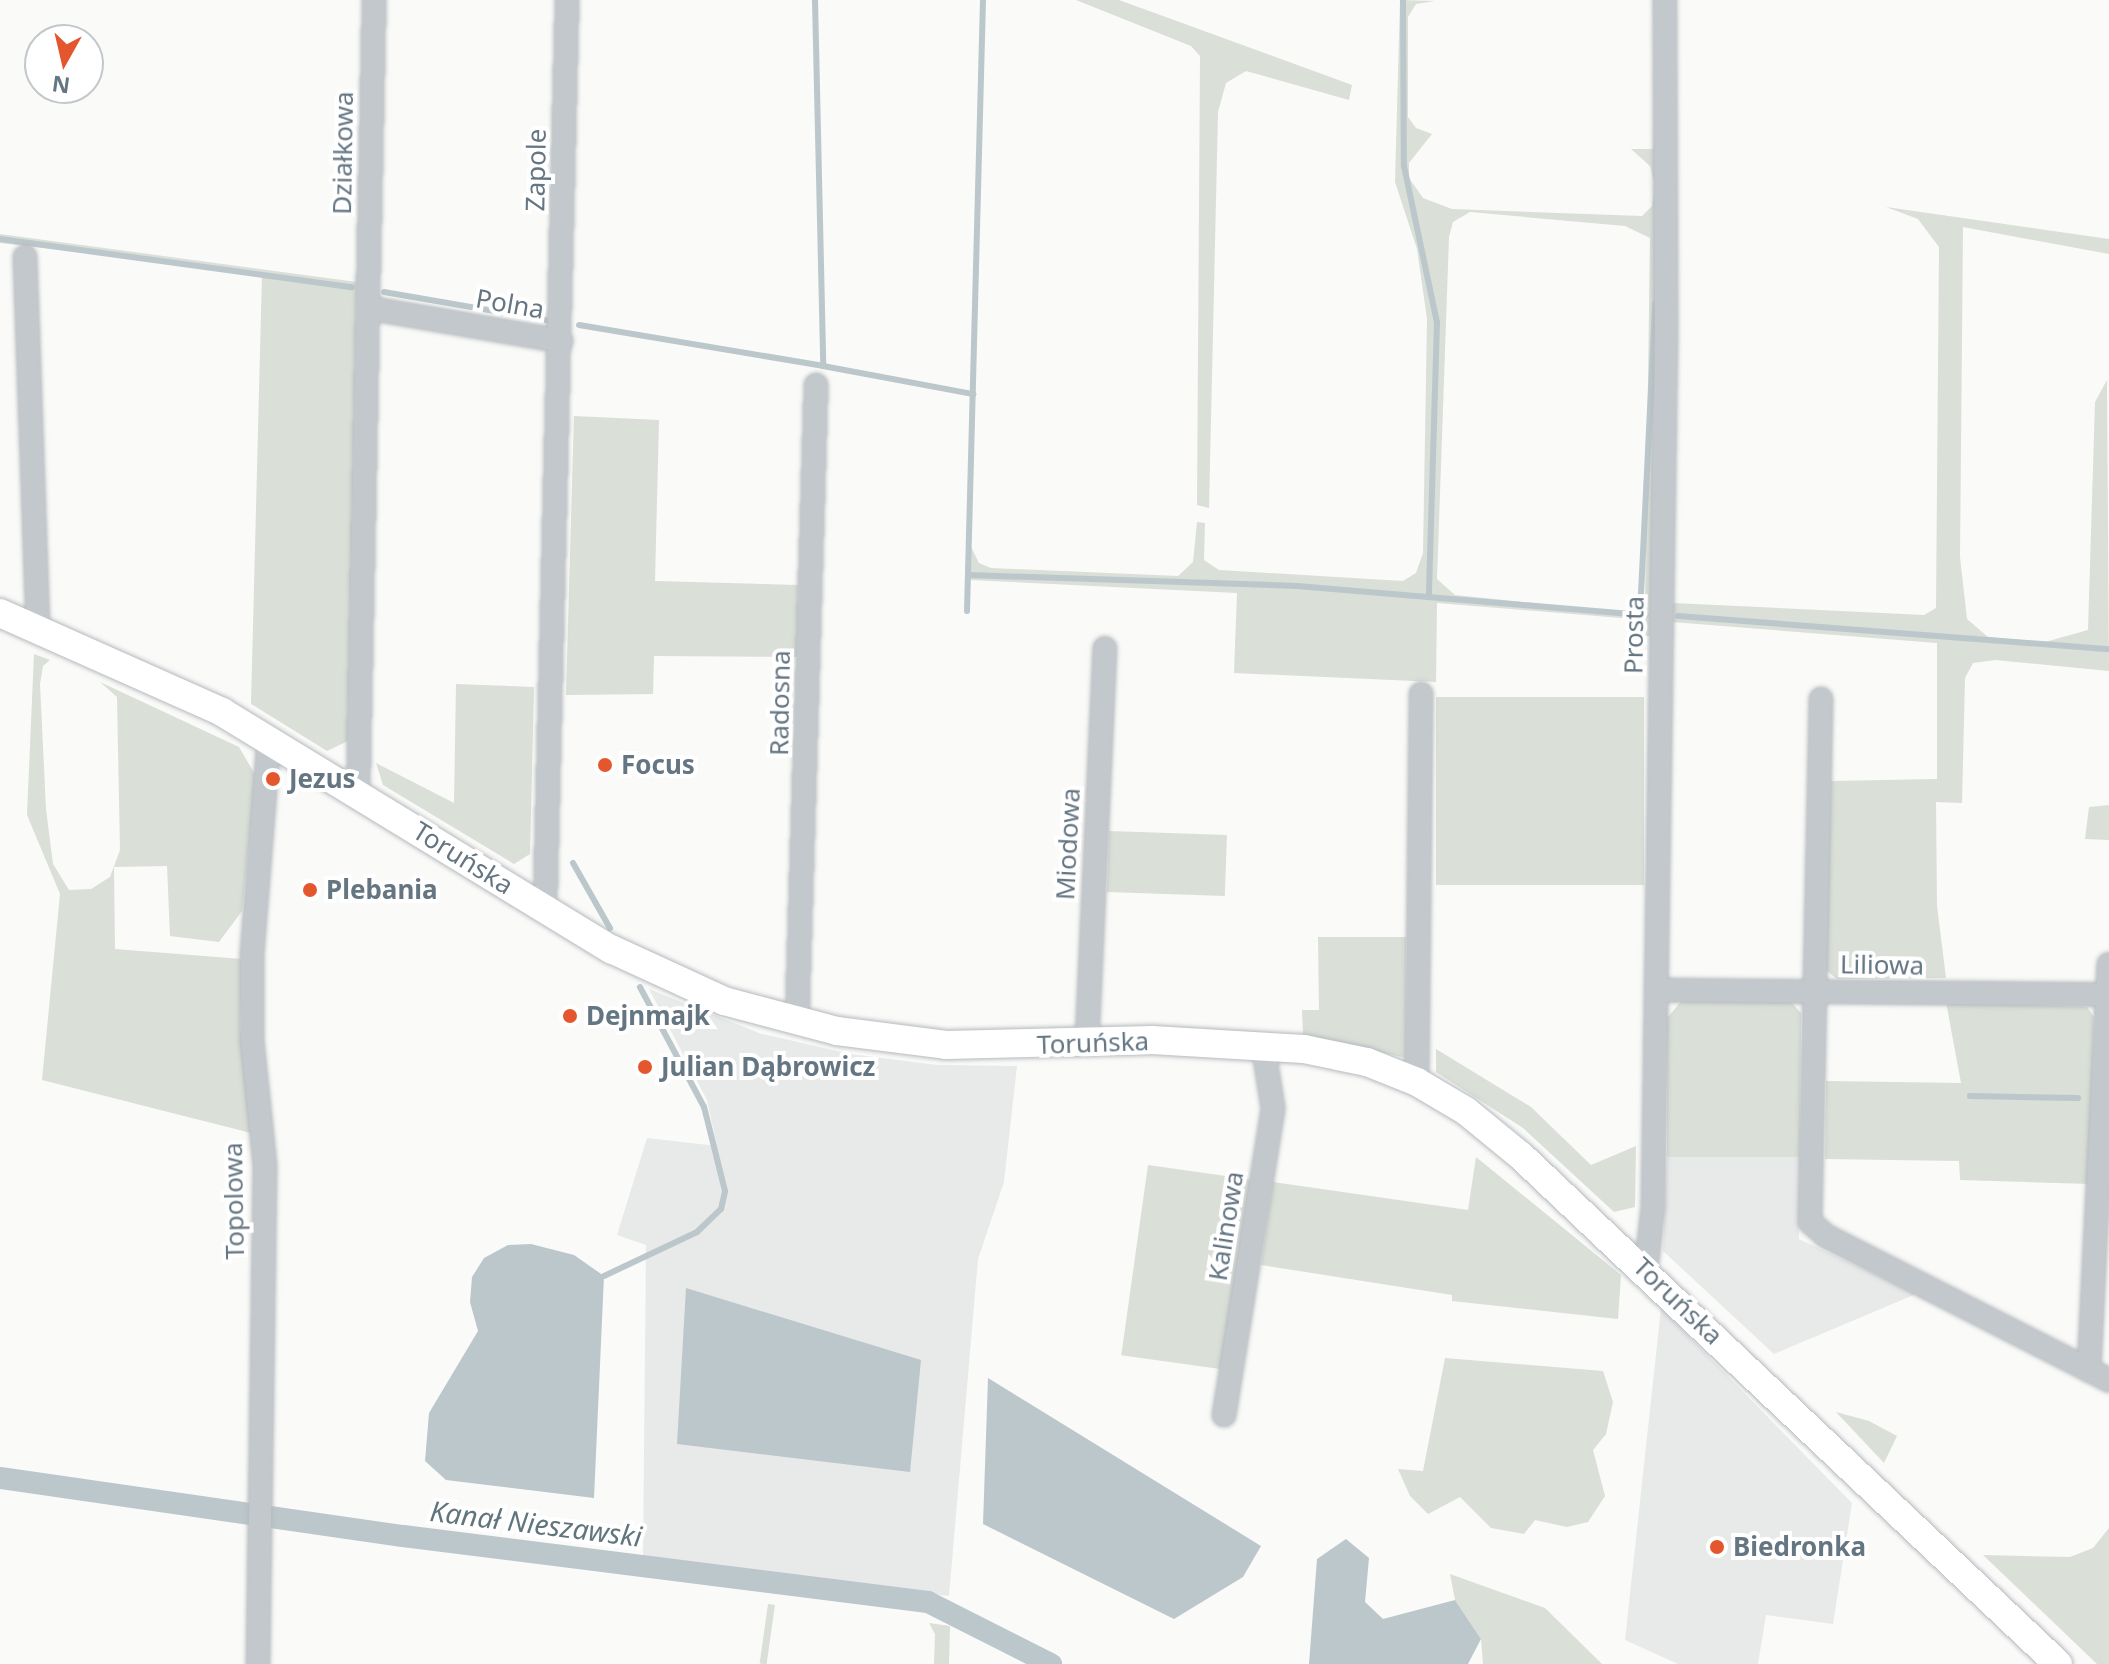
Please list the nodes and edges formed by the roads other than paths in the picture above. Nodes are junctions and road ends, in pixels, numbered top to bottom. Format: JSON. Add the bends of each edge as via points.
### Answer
{"nodes":[{"id":1,"x":374,"y":0,"type":"edge"},
{"id":2,"x":567,"y":0,"type":"edge"},
{"id":3,"x":1665,"y":0,"type":"edge"},
{"id":4,"x":25,"y":257,"type":"dead end"},
{"id":5,"x":368,"y":308,"type":"junction"},
{"id":6,"x":561,"y":341,"type":"junction"},
{"id":7,"x":816,"y":385,"type":"dead end"},
{"id":8,"x":0,"y":613,"type":"edge"},
{"id":9,"x":38,"y":630,"type":"junction"},
{"id":10,"x":1105,"y":648,"type":"dead end"},
{"id":11,"x":1421,"y":694,"type":"dead end"},
{"id":12,"x":1821,"y":699,"type":"dead end"},
{"id":13,"x":269,"y":739,"type":"junction"},
{"id":14,"x":358,"y":793,"type":"junction"},
{"id":15,"x":545,"y":909,"type":"junction"},
{"id":16,"x":2109,"y":964,"type":"edge"},
{"id":17,"x":1656,"y":990,"type":"junction"},
{"id":18,"x":1812,"y":992,"type":"junction"},
{"id":19,"x":2107,"y":995,"type":"junction"},
{"id":20,"x":797,"y":1023,"type":"junction"},
{"id":21,"x":1087,"y":1042,"type":"junction"},
{"id":22,"x":1263,"y":1045,"type":"junction"},
{"id":23,"x":1417,"y":1082,"type":"junction"},
{"id":24,"x":1646,"y":1270,"type":"junction"},
{"id":25,"x":2099,"y":1375,"type":"edge"},
{"id":26,"x":1224,"y":1415,"type":"dead end"},
{"id":27,"x":258,"y":1664,"type":"edge"},
{"id":28,"x":2058,"y":1664,"type":"edge"}],
"edges":[{"from":1,"to":5,"type":"street","name":"Działkowa"},
{"from":2,"to":6,"type":"street","name":"Zapole"},
{"from":3,"to":17,"type":"street","name":"Prosta"},
{"from":4,"to":9,"type":"street"},
{"from":5,"to":6,"type":"street","name":"Polna"},
{"from":5,"to":14,"type":"street"},
{"from":6,"to":15,"type":"street","name":"Polna"},
{"from":7,"to":20,"type":"street","name":"Radosna"},
{"from":8,"to":9,"type":"main road","name":"Toruńska"},
{"from":9,"to":13,"type":"main road","name":"Toruńska","via":[[180,691]]},
{"from":10,"to":21,"type":"street","name":"Miodowa"},
{"from":11,"to":23,"type":"street"},
{"from":12,"to":18,"type":"street"},
{"from":13,"to":14,"type":"main road","name":"Toruńska"},
{"from":13,"to":27,"type":"street","name":"Topolowa","via":[[252,968],[252,1041],[265,1166]]},
{"from":14,"to":15,"type":"main road","name":"Toruńska"},
{"from":15,"to":20,"type":"main road","name":"Toruńska","via":[[658,974]]},
{"from":16,"to":19,"type":"street"},
{"from":17,"to":18,"type":"street","name":"Liliowa"},
{"from":17,"to":24,"type":"street","name":"Prosta","via":[[1653,1208]]},
{"from":18,"to":19,"type":"street","name":"Liliowa"},
{"from":18,"to":25,"type":"street","via":[[1810,1222],[1826,1236]]},
{"from":19,"to":25,"type":"street"},
{"from":20,"to":21,"type":"main road","name":"Toruńska","via":[[946,1045]]},
{"from":21,"to":22,"type":"main road","name":"Toruńska"},
{"from":22,"to":23,"type":"main road","name":"Toruńska","via":[[1340,1056]]},
{"from":22,"to":26,"type":"street","name":"Kalinowa","via":[[1273,1108]]},
{"from":23,"to":24,"type":"main road","name":"Toruńska","via":[[1466,1111],[1521,1156]]},
{"from":24,"to":28,"type":"main road","name":"Toruńska"}]}
